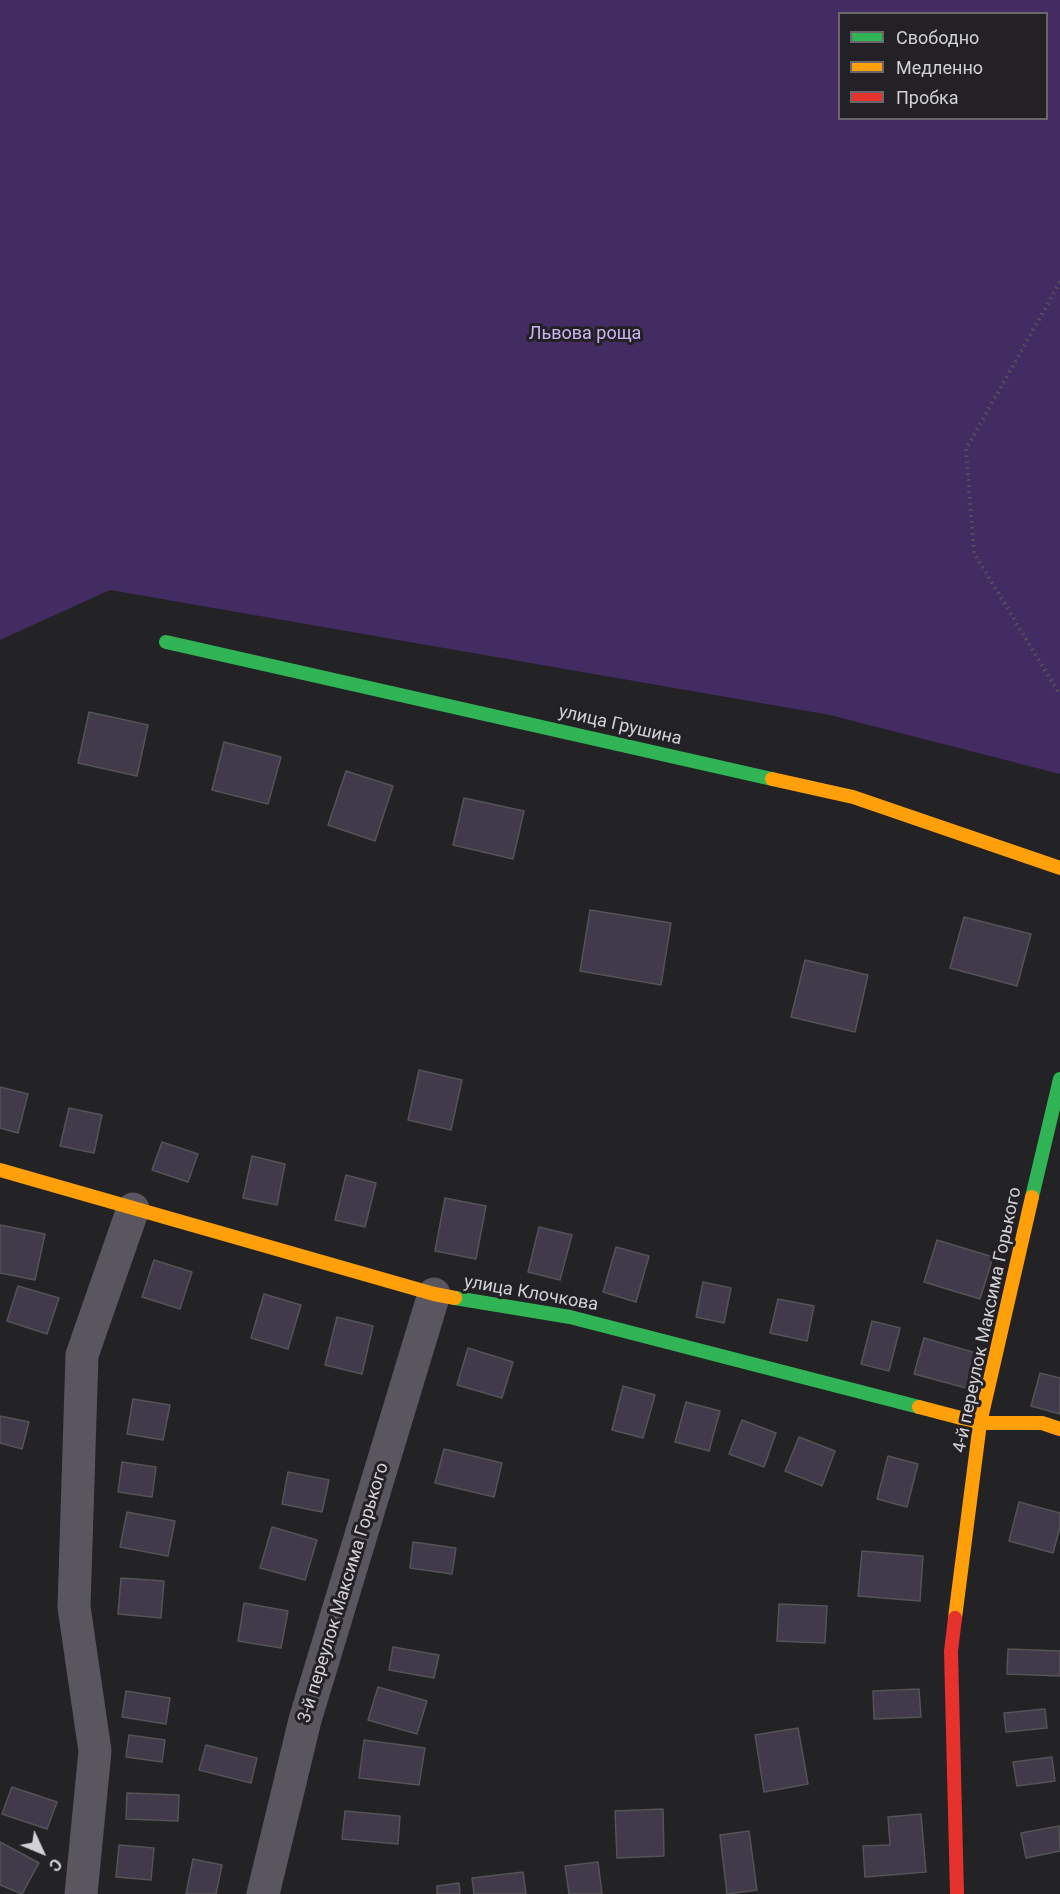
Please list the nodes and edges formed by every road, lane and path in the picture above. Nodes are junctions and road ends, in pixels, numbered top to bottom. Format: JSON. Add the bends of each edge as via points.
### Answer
{"nodes":[{"id":1,"x":1060,"y":282,"type":"edge"},
{"id":2,"x":166,"y":642,"type":"dead end"},
{"id":3,"x":1060,"y":695,"type":"edge"},
{"id":4,"x":1060,"y":867,"type":"edge"},
{"id":5,"x":1060,"y":1079,"type":"edge"},
{"id":6,"x":0,"y":1170,"type":"edge"},
{"id":7,"x":133,"y":1209,"type":"junction"},
{"id":8,"x":435,"y":1294,"type":"junction"},
{"id":9,"x":980,"y":1423,"type":"junction"},
{"id":10,"x":1060,"y":1430,"type":"edge"},
{"id":11,"x":81,"y":1894,"type":"edge"},
{"id":12,"x":263,"y":1894,"type":"edge"},
{"id":13,"x":957,"y":1894,"type":"edge"}],
"edges":[{"from":1,"to":3,"type":"path","via":[[966,449],[974,553]]},
{"from":2,"to":4,"type":"street","name":"улица Грушина","via":[[853,797]]},
{"from":5,"to":9,"type":"street","name":"4-й переулок Максима Горького"},
{"from":6,"to":7,"type":"street","name":"улица Клочкова"},
{"from":7,"to":8,"type":"street","name":"улица Клочкова"},
{"from":7,"to":11,"type":"street","via":[[82,1355],[74,1606],[95,1751]]},
{"from":8,"to":9,"type":"street","name":"улица Клочкова","via":[[570,1317]]},
{"from":8,"to":12,"type":"street","name":"3-й переулок Максима Горького","via":[[305,1720]]},
{"from":9,"to":10,"type":"street","name":"улица Клочкова","via":[[1042,1423]]},
{"from":9,"to":13,"type":"street","name":"4-й переулок Максима Горького","via":[[951,1651]]}]}
